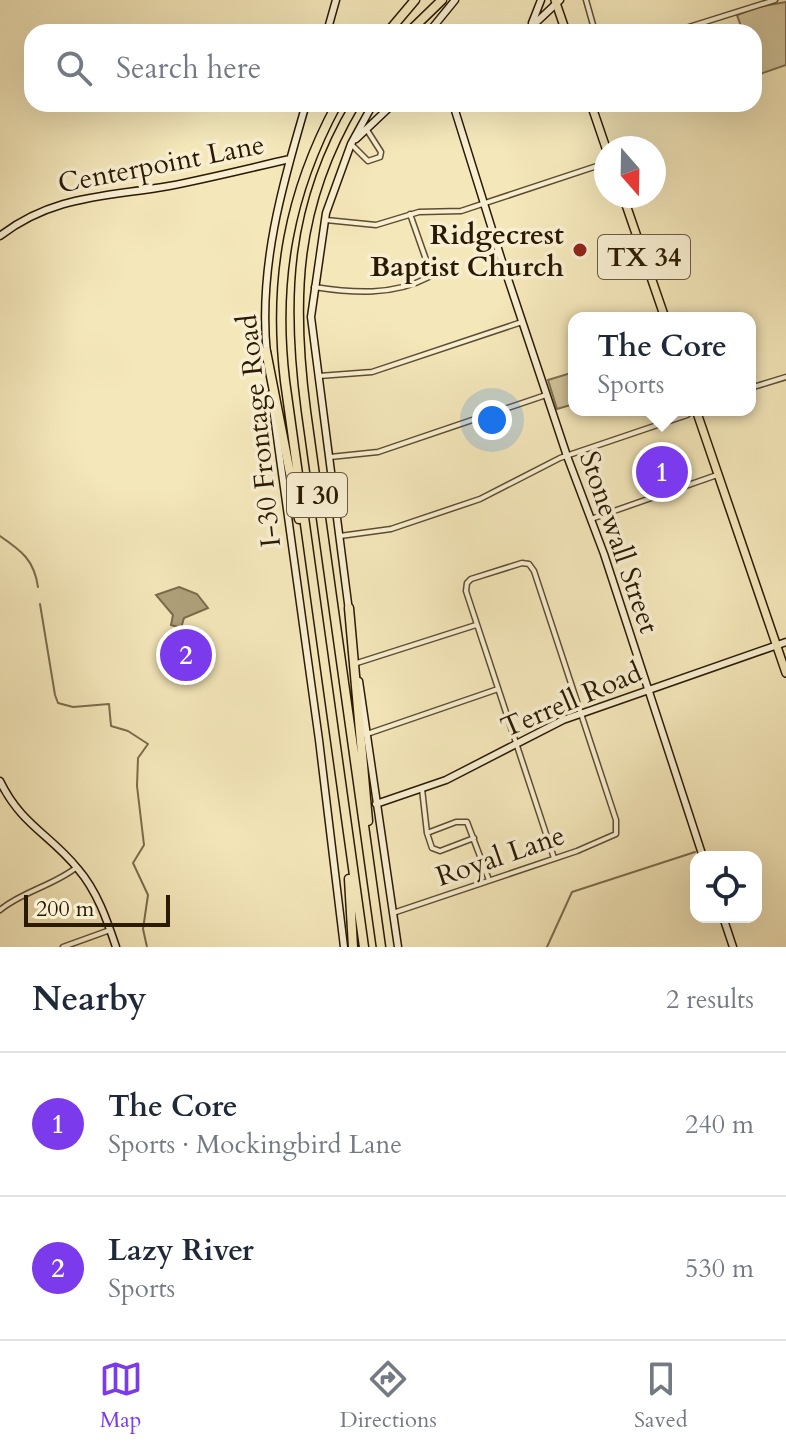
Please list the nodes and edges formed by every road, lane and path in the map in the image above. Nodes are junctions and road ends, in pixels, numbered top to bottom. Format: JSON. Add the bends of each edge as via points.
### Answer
{"nodes":[{"id":1,"x":337,"y":0,"type":"edge"},
{"id":2,"x":415,"y":0,"type":"edge"},
{"id":3,"x":440,"y":0,"type":"edge"},
{"id":4,"x":455,"y":0,"type":"edge"},
{"id":5,"x":541,"y":0,"type":"edge"},
{"id":6,"x":586,"y":0,"type":"edge"},
{"id":7,"x":775,"y":0,"type":"edge"},
{"id":8,"x":557,"y":1,"type":"edge"},
{"id":9,"x":329,"y":24,"type":"edge"},
{"id":10,"x":395,"y":24,"type":"edge"},
{"id":11,"x":417,"y":24,"type":"edge"},
{"id":12,"x":436,"y":24,"type":"edge"},
{"id":13,"x":530,"y":24,"type":"edge"},
{"id":14,"x":534,"y":24,"type":"edge"},
{"id":15,"x":564,"y":24,"type":"edge"},
{"id":16,"x":593,"y":24,"type":"edge"},
{"id":17,"x":698,"y":24,"type":"edge"},
{"id":18,"x":304,"y":112,"type":"edge"},
{"id":19,"x":333,"y":112,"type":"edge"},
{"id":20,"x":351,"y":112,"type":"edge"},
{"id":21,"x":369,"y":112,"type":"edge"},
{"id":22,"x":384,"y":112,"type":"edge"},
{"id":23,"x":455,"y":112,"type":"edge"},
{"id":24,"x":594,"y":112,"type":"edge"},
{"id":25,"x":366,"y":128,"type":"junction"},
{"id":26,"x":602,"y":136,"type":"edge"},
{"id":27,"x":351,"y":144,"type":"junction"},
{"id":28,"x":290,"y":159,"type":"junction"},
{"id":29,"x":594,"y":167,"type":"edge"},
{"id":30,"x":484,"y":204,"type":"junction"},
{"id":31,"x":627,"y":208,"type":"edge"},
{"id":32,"x":410,"y":214,"type":"junction"},
{"id":33,"x":324,"y":220,"type":"junction"},
{"id":34,"x":0,"y":236,"type":"edge"},
{"id":35,"x":314,"y":287,"type":"junction"},
{"id":36,"x":663,"y":312,"type":"edge"},
{"id":37,"x":522,"y":322,"type":"junction"},
{"id":38,"x":266,"y":351,"type":"junction"},
{"id":39,"x":317,"y":376,"type":"junction"},
{"id":40,"x":786,"y":377,"type":"edge"},
{"id":41,"x":756,"y":386,"type":"edge"},
{"id":42,"x":546,"y":395,"type":"junction"},
{"id":43,"x":684,"y":416,"type":"edge"},
{"id":44,"x":697,"y":416,"type":"edge"},
{"id":45,"x":567,"y":456,"type":"junction"},
{"id":46,"x":328,"y":458,"type":"junction"},
{"id":47,"x":718,"y":474,"type":"junction"},
{"id":48,"x":591,"y":519,"type":"junction"},
{"id":49,"x":339,"y":536,"type":"junction"},
{"id":50,"x":314,"y":596,"type":"junction"},
{"id":51,"x":349,"y":608,"type":"junction"},
{"id":52,"x":477,"y":625,"type":"junction"},
{"id":53,"x":786,"y":642,"type":"edge"},
{"id":54,"x":776,"y":645,"type":"junction"},
{"id":55,"x":357,"y":663,"type":"junction"},
{"id":56,"x":786,"y":673,"type":"edge"},
{"id":57,"x":498,"y":689,"type":"junction"},
{"id":58,"x":648,"y":690,"type":"junction"},
{"id":59,"x":580,"y":714,"type":"junction"},
{"id":60,"x":367,"y":734,"type":"junction"},
{"id":61,"x":516,"y":744,"type":"junction"},
{"id":62,"x":0,"y":781,"type":"edge"},
{"id":63,"x":422,"y":788,"type":"junction"},
{"id":64,"x":376,"y":804,"type":"junction"},
{"id":65,"x":346,"y":822,"type":"junction"},
{"id":66,"x":427,"y":833,"type":"junction"},
{"id":67,"x":474,"y":838,"type":"junction"},
{"id":68,"x":701,"y":851,"type":"edge"},
{"id":69,"x":554,"y":858,"type":"junction"},
{"id":70,"x":77,"y":867,"type":"junction"},
{"id":71,"x":489,"y":880,"type":"junction"},
{"id":72,"x":373,"y":893,"type":"junction"},
{"id":73,"x":0,"y":910,"type":"edge"},
{"id":74,"x":393,"y":913,"type":"junction"},
{"id":75,"x":725,"y":923,"type":"edge"},
{"id":76,"x":110,"y":930,"type":"junction"},
{"id":77,"x":63,"y":947,"type":"edge"},
{"id":78,"x":116,"y":947,"type":"edge"},
{"id":79,"x":344,"y":947,"type":"edge"},
{"id":80,"x":353,"y":947,"type":"edge"},
{"id":81,"x":364,"y":947,"type":"edge"},
{"id":82,"x":381,"y":947,"type":"edge"},
{"id":83,"x":398,"y":947,"type":"edge"},
{"id":84,"x":733,"y":947,"type":"edge"}],
"edges":[{"from":1,"to":9,"type":"main road"},
{"from":2,"to":10,"type":"highway"},
{"from":3,"to":11,"type":"highway"},
{"from":4,"to":12,"type":"main road"},
{"from":5,"to":13,"type":"main road"},
{"from":6,"to":16,"type":"street"},
{"from":7,"to":17,"type":"street"},
{"from":8,"to":14,"type":"main road"},
{"from":8,"to":15,"type":"main road"},
{"from":18,"to":28,"type":"main road","name":"I-30 Frontage Road"},
{"from":19,"to":50,"type":"highway","number":"I 30","via":[[297,194],[281,303],[282,356]]},
{"from":20,"to":72,"type":"highway","number":"I 30","via":[[328,158],[308,221],[298,279],[297,328]]},
{"from":21,"to":27,"type":"main road"},
{"from":22,"to":25,"type":"main road"},
{"from":23,"to":30,"type":"main road","name":"Stonewall Street"},
{"from":24,"to":26,"type":"main road"},
{"from":25,"to":27,"type":"main road"},
{"from":25,"to":27,"type":"street","via":[[380,157],[368,161]]},
{"from":27,"to":33,"type":"main road"},
{"from":28,"to":34,"type":"main road","name":"Centerpoint Lane","via":[[64,202]]},
{"from":28,"to":38,"type":"main road","name":"I-30 Frontage Road","via":[[269,254]]},
{"from":29,"to":30,"type":"street"},
{"from":30,"to":32,"type":"street"},
{"from":30,"to":37,"type":"main road","name":"Stonewall Street"},
{"from":31,"to":36,"type":"main road","number":"TX 34"},
{"from":32,"to":33,"type":"street","via":[[376,225]]},
{"from":32,"to":35,"type":"street","via":[[429,277],[384,292]]},
{"from":33,"to":35,"type":"main road"},
{"from":35,"to":39,"type":"main road","via":[[311,317]]},
{"from":37,"to":39,"type":"street","via":[[372,372]]},
{"from":37,"to":42,"type":"main road","name":"Stonewall Street"},
{"from":38,"to":50,"type":"highway"},
{"from":38,"to":79,"type":"main road","name":"I-30 Frontage Road"},
{"from":39,"to":46,"type":"main road"},
{"from":40,"to":41,"type":"street"},
{"from":42,"to":45,"type":"main road","name":"Stonewall Street"},
{"from":42,"to":46,"type":"street","via":[[378,452]]},
{"from":43,"to":45,"type":"street"},
{"from":44,"to":47,"type":"main road"},
{"from":45,"to":48,"type":"main road","name":"Stonewall Street"},
{"from":45,"to":49,"type":"street","via":[[480,499],[391,529]]},
{"from":46,"to":49,"type":"main road"},
{"from":47,"to":48,"type":"street"},
{"from":47,"to":54,"type":"main road"},
{"from":48,"to":58,"type":"main road","name":"Stonewall Street"},
{"from":49,"to":51,"type":"main road"},
{"from":50,"to":65,"type":"highway","number":"I 30"},
{"from":51,"to":55,"type":"main road"},
{"from":51,"to":72,"type":"highway"},
{"from":52,"to":55,"type":"street"},
{"from":52,"to":57,"type":"street"},
{"from":52,"to":59,"type":"street","via":[[466,588],[471,579],[529,564]]},
{"from":53,"to":54,"type":"main road","name":"Terrell Road"},
{"from":54,"to":56,"type":"main road"},
{"from":54,"to":58,"type":"main road","name":"Terrell Road"},
{"from":55,"to":60,"type":"main road"},
{"from":57,"to":60,"type":"street"},
{"from":57,"to":61,"type":"street"},
{"from":58,"to":59,"type":"main road","name":"Terrell Road"},
{"from":58,"to":68,"type":"main road","name":"Stonewall Street"},
{"from":59,"to":61,"type":"main road","name":"Terrell Road"},
{"from":59,"to":69,"type":"street","name":"Royal Lane","via":[[617,830],[613,837]]},
{"from":60,"to":64,"type":"main road"},
{"from":61,"to":63,"type":"main road","name":"Terrell Road"},
{"from":61,"to":69,"type":"street"},
{"from":62,"to":70,"type":"main road","via":[[29,824]]},
{"from":63,"to":64,"type":"main road","name":"Terrell Road"},
{"from":63,"to":66,"type":"street"},
{"from":64,"to":74,"type":"main road"},
{"from":65,"to":80,"type":"highway"},
{"from":65,"to":81,"type":"highway","number":"I 30"},
{"from":66,"to":67,"type":"street","via":[[463,821]]},
{"from":66,"to":67,"type":"street","via":[[437,851]]},
{"from":67,"to":71,"type":"street"},
{"from":69,"to":71,"type":"street","name":"Royal Lane"},
{"from":70,"to":73,"type":"street"},
{"from":70,"to":76,"type":"main road"},
{"from":71,"to":74,"type":"street","name":"Royal Lane"},
{"from":72,"to":82,"type":"highway","number":"I 30"},
{"from":74,"to":83,"type":"main road"},
{"from":75,"to":84,"type":"main road"},
{"from":76,"to":77,"type":"street"},
{"from":76,"to":78,"type":"main road"}]}
